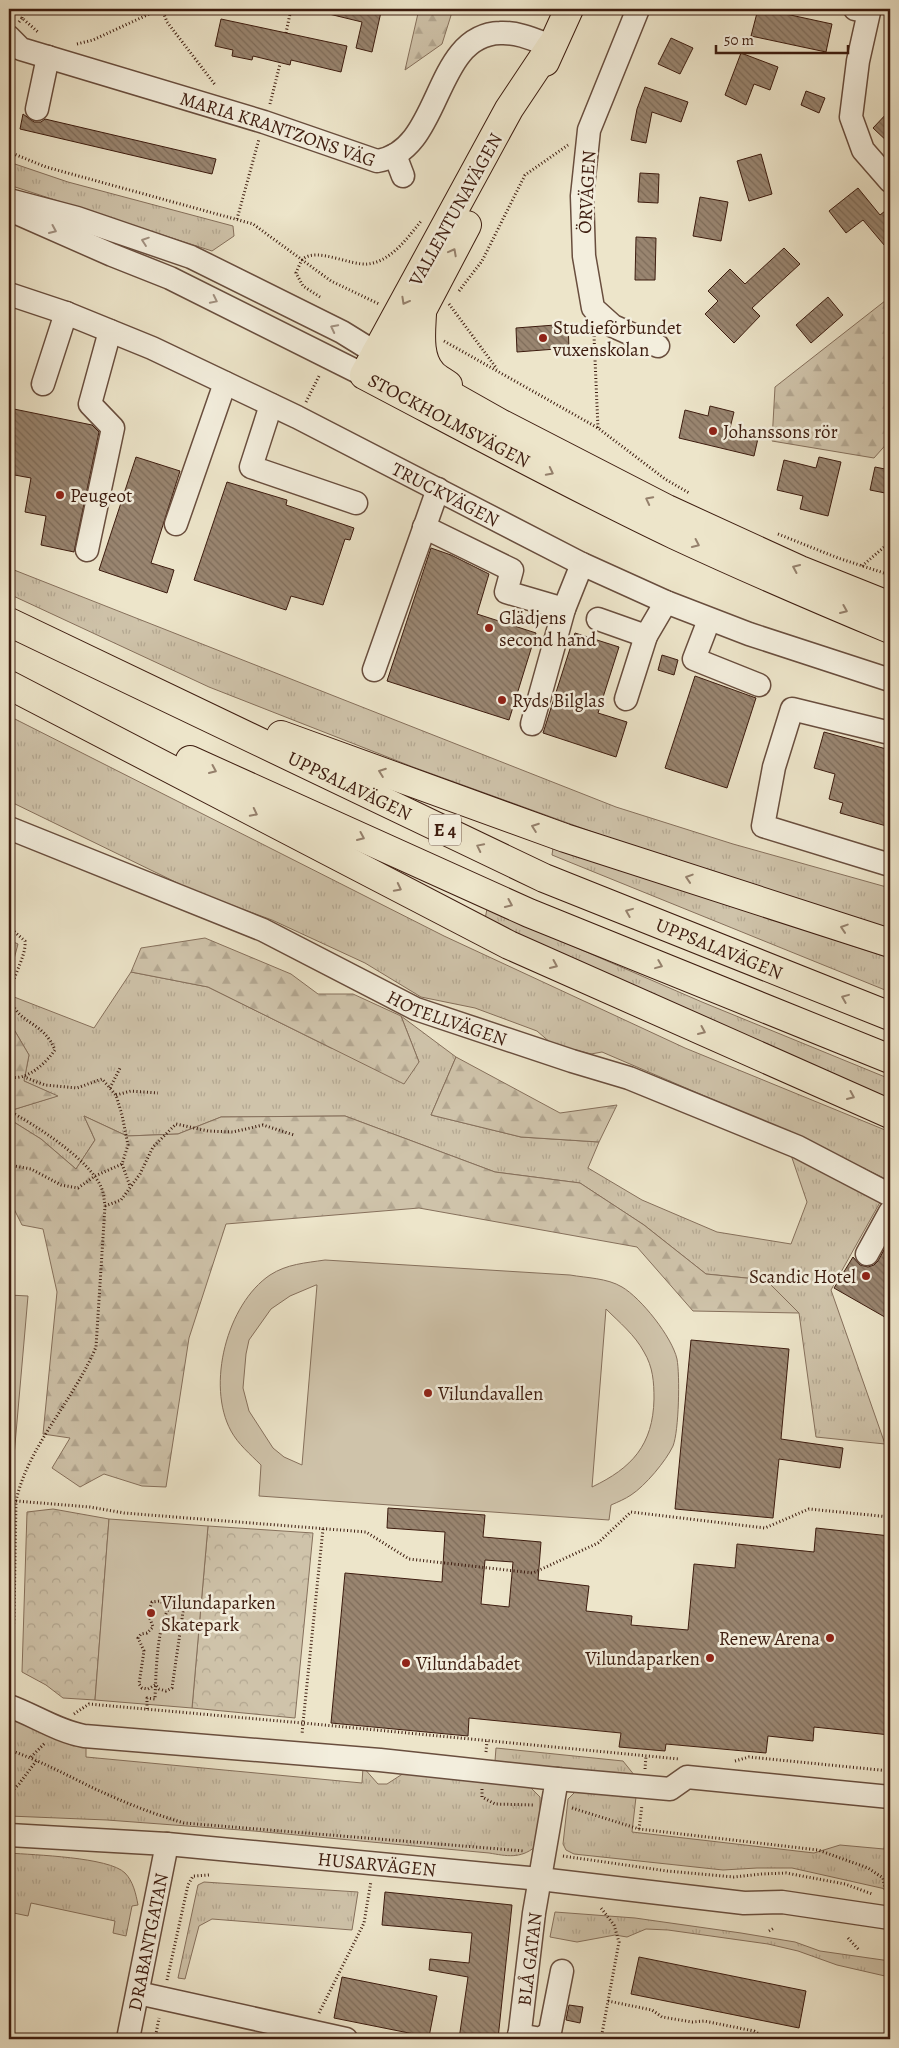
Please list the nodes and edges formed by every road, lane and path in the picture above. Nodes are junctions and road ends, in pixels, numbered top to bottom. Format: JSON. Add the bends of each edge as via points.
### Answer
{"nodes":[{"id":1,"x":25,"y":9,"type":"edge"},
{"id":2,"x":161,"y":9,"type":"edge"},
{"id":3,"x":291,"y":9,"type":"edge"},
{"id":4,"x":569,"y":9,"type":"edge"},
{"id":5,"x":638,"y":9,"type":"edge"},
{"id":6,"x":865,"y":10,"type":"edge"},
{"id":7,"x":22,"y":18,"type":"junction"},
{"id":8,"x":286,"y":33,"type":"dead end"},
{"id":9,"x":14,"y":41,"type":"edge"},
{"id":10,"x":70,"y":43,"type":"dead end"},
{"id":11,"x":46,"y":46,"type":"junction"},
{"id":12,"x":552,"y":46,"type":"junction"},
{"id":13,"x":280,"y":64,"type":"dead end"},
{"id":14,"x":220,"y":92,"type":"dead end"},
{"id":15,"x":37,"y":109,"type":"dead end"},
{"id":16,"x":264,"y":122,"type":"junction"},
{"id":17,"x":589,"y":130,"type":"junction"},
{"id":18,"x":9,"y":152,"type":"edge"},
{"id":19,"x":396,"y":155,"type":"junction"},
{"id":20,"x":403,"y":176,"type":"dead end"},
{"id":21,"x":890,"y":181,"type":"edge"},
{"id":22,"x":9,"y":200,"type":"edge"},
{"id":23,"x":9,"y":210,"type":"edge"},
{"id":24,"x":426,"y":214,"type":"dead end"},
{"id":25,"x":237,"y":219,"type":"junction"},
{"id":26,"x":302,"y":260,"type":"junction"},
{"id":27,"x":9,"y":294,"type":"edge"},
{"id":28,"x":387,"y":308,"type":"dead end"},
{"id":29,"x":593,"y":308,"type":"junction"},
{"id":30,"x":422,"y":311,"type":"junction"},
{"id":31,"x":66,"y":313,"type":"junction"},
{"id":32,"x":110,"y":331,"type":"junction"},
{"id":33,"x":443,"y":340,"type":"dead end"},
{"id":34,"x":658,"y":346,"type":"dead end"},
{"id":35,"x":379,"y":370,"type":"junction"},
{"id":36,"x":499,"y":372,"type":"junction"},
{"id":37,"x":225,"y":383,"type":"junction"},
{"id":38,"x":43,"y":384,"type":"dead end"},
{"id":39,"x":271,"y":405,"type":"junction"},
{"id":40,"x":500,"y":423,"type":"junction"},
{"id":41,"x":598,"y":428,"type":"junction"},
{"id":42,"x":438,"y":489,"type":"junction"},
{"id":43,"x":690,"y":493,"type":"dead end"},
{"id":44,"x":356,"y":502,"type":"dead end"},
{"id":45,"x":176,"y":524,"type":"dead end"},
{"id":46,"x":424,"y":527,"type":"junction"},
{"id":47,"x":776,"y":532,"type":"dead end"},
{"id":48,"x":890,"y":542,"type":"edge"},
{"id":49,"x":87,"y":550,"type":"dead end"},
{"id":50,"x":582,"y":564,"type":"junction"},
{"id":51,"x":862,"y":566,"type":"junction"},
{"id":52,"x":890,"y":575,"type":"edge"},
{"id":53,"x":666,"y":602,"type":"junction"},
{"id":54,"x":890,"y":606,"type":"edge"},
{"id":55,"x":564,"y":609,"type":"junction"},
{"id":56,"x":598,"y":619,"type":"dead end"},
{"id":57,"x":9,"y":620,"type":"edge"},
{"id":58,"x":709,"y":620,"type":"junction"},
{"id":59,"x":890,"y":629,"type":"edge"},
{"id":60,"x":646,"y":636,"type":"junction"},
{"id":61,"x":374,"y":670,"type":"dead end"},
{"id":62,"x":9,"y":679,"type":"edge"},
{"id":63,"x":890,"y":680,"type":"edge"},
{"id":64,"x":9,"y":685,"type":"edge"},
{"id":65,"x":759,"y":685,"type":"dead end"},
{"id":66,"x":626,"y":699,"type":"dead end"},
{"id":67,"x":532,"y":724,"type":"dead end"},
{"id":68,"x":890,"y":733,"type":"edge"},
{"id":69,"x":9,"y":828,"type":"edge"},
{"id":70,"x":890,"y":866,"type":"edge"},
{"id":71,"x":9,"y":927,"type":"edge"},
{"id":72,"x":890,"y":943,"type":"edge"},
{"id":73,"x":890,"y":1016,"type":"edge"},
{"id":74,"x":890,"y":1059,"type":"edge"},
{"id":75,"x":120,"y":1068,"type":"dead end"},
{"id":76,"x":9,"y":1077,"type":"edge"},
{"id":77,"x":24,"y":1077,"type":"junction"},
{"id":78,"x":110,"y":1088,"type":"junction"},
{"id":79,"x":158,"y":1093,"type":"dead end"},
{"id":80,"x":116,"y":1095,"type":"junction"},
{"id":81,"x":9,"y":1111,"type":"edge"},
{"id":82,"x":890,"y":1114,"type":"edge"},
{"id":83,"x":294,"y":1135,"type":"dead end"},
{"id":84,"x":122,"y":1164,"type":"junction"},
{"id":85,"x":9,"y":1165,"type":"edge"},
{"id":86,"x":95,"y":1176,"type":"junction"},
{"id":87,"x":131,"y":1187,"type":"junction"},
{"id":88,"x":890,"y":1194,"type":"edge"},
{"id":89,"x":105,"y":1206,"type":"junction"},
{"id":90,"x":890,"y":1212,"type":"edge"},
{"id":91,"x":867,"y":1254,"type":"dead end"},
{"id":92,"x":16,"y":1502,"type":"junction"},
{"id":93,"x":9,"y":1510,"type":"edge"},
{"id":94,"x":16,"y":1511,"type":"junction"},
{"id":95,"x":890,"y":1518,"type":"edge"},
{"id":96,"x":323,"y":1529,"type":"junction"},
{"id":97,"x":167,"y":1611,"type":"junction"},
{"id":98,"x":156,"y":1684,"type":"junction"},
{"id":99,"x":9,"y":1691,"type":"edge"},
{"id":100,"x":9,"y":1706,"type":"edge"},
{"id":101,"x":147,"y":1709,"type":"junction"},
{"id":102,"x":70,"y":1716,"type":"dead end"},
{"id":103,"x":304,"y":1723,"type":"junction"},
{"id":104,"x":487,"y":1741,"type":"dead end"},
{"id":105,"x":45,"y":1743,"type":"dead end"},
{"id":106,"x":9,"y":1750,"type":"edge"},
{"id":107,"x":300,"y":1753,"type":"junction"},
{"id":108,"x":31,"y":1757,"type":"junction"},
{"id":109,"x":37,"y":1760,"type":"junction"},
{"id":110,"x":557,"y":1779,"type":"junction"},
{"id":111,"x":9,"y":1794,"type":"edge"},
{"id":112,"x":890,"y":1797,"type":"edge"},
{"id":113,"x":639,"y":1829,"type":"dead end"},
{"id":114,"x":9,"y":1836,"type":"edge"},
{"id":115,"x":373,"y":1838,"type":"junction"},
{"id":116,"x":167,"y":1844,"type":"junction"},
{"id":117,"x":545,"y":1853,"type":"junction"},
{"id":118,"x":372,"y":1863,"type":"junction"},
{"id":119,"x":209,"y":1875,"type":"dead end"},
{"id":120,"x":540,"y":1879,"type":"junction"},
{"id":121,"x":744,"y":1903,"type":"junction"},
{"id":122,"x":889,"y":1905,"type":"edge"},
{"id":123,"x":601,"y":1908,"type":"dead end"},
{"id":124,"x":774,"y":1928,"type":"dead end"},
{"id":125,"x":769,"y":1931,"type":"dead end"},
{"id":126,"x":890,"y":1934,"type":"edge"},
{"id":127,"x":848,"y":1938,"type":"dead end"},
{"id":128,"x":859,"y":1950,"type":"dead end"},
{"id":129,"x":562,"y":1971,"type":"dead end"},
{"id":130,"x":138,"y":1994,"type":"junction"},
{"id":131,"x":163,"y":1999,"type":"junction"},
{"id":132,"x":608,"y":2001,"type":"junction"},
{"id":133,"x":314,"y":2032,"type":"junction"},
{"id":134,"x":519,"y":2037,"type":"edge"},
{"id":135,"x":128,"y":2039,"type":"edge"},
{"id":136,"x":154,"y":2039,"type":"edge"},
{"id":137,"x":346,"y":2039,"type":"edge"},
{"id":138,"x":601,"y":2039,"type":"edge"},
{"id":139,"x":767,"y":2039,"type":"edge"}],
"edges":[{"from":1,"to":7,"type":"path"},
{"from":2,"to":10,"type":"path","via":[[93,40]]},
{"from":2,"to":14,"type":"path","via":[[167,22]]},
{"from":3,"to":8,"type":"path"},
{"from":4,"to":12,"type":"main road","name":"VALLENTUNAVÄGEN"},
{"from":5,"to":17,"type":"street","name":"ÖRVÄGEN"},
{"from":6,"to":21,"type":"street","via":[[851,117],[863,150]]},
{"from":7,"to":9,"type":"path"},
{"from":7,"to":11,"type":"path"},
{"from":9,"to":11,"type":"street","name":"MARIA KRANTZONS VÄG"},
{"from":11,"to":15,"type":"street"},
{"from":11,"to":16,"type":"street","name":"MARIA KRANTZONS VÄG"},
{"from":12,"to":19,"type":"street","name":"MARIA KRANTZONS VÄG","via":[[518,34],[483,35],[455,61],[413,141]]},
{"from":30,"to":12,"type":"main road","name":"VALLENTUNAVÄGEN","one_way":true,"via":[[524,117]]},
{"from":12,"to":35,"type":"main road","name":"VALLENTUNAVÄGEN","one_way":true,"via":[[509,109]]},
{"from":13,"to":16,"type":"path"},
{"from":16,"to":19,"type":"street","name":"MARIA KRANTZONS VÄG","via":[[377,161]]},
{"from":16,"to":25,"type":"path"},
{"from":17,"to":29,"type":"street","name":"ÖRVÄGEN","via":[[582,196],[584,256]]},
{"from":17,"to":36,"type":"path","via":[[525,175],[482,261],[449,304]]},
{"from":18,"to":25,"type":"path","via":[[46,167]]},
{"from":19,"to":20,"type":"street"},
{"from":35,"to":22,"type":"street","name":"STOCKHOLMSVÄGEN","one_way":true,"via":[[342,332],[191,256],[77,218]]},
{"from":23,"to":35,"type":"street","name":"STOCKHOLMSVÄGEN","one_way":true},
{"from":24,"to":26,"type":"path","via":[[403,244],[382,260],[367,264],[318,255]]},
{"from":25,"to":26,"type":"path","via":[[253,224]]},
{"from":26,"to":28,"type":"path","via":[[331,281]]},
{"from":27,"to":31,"type":"street","name":"TRUCKVÄGEN"},
{"from":29,"to":34,"type":"street","via":[[613,326]]},
{"from":29,"to":41,"type":"path"},
{"from":30,"to":35,"type":"main road","name":"VALLENTUNAVÄGEN"},
{"from":30,"to":40,"type":"main road","name":"STOCKHOLMSVÄGEN","via":[[421,336],[426,365],[432,374]]},
{"from":31,"to":32,"type":"street","name":"TRUCKVÄGEN"},
{"from":31,"to":38,"type":"street"},
{"from":32,"to":37,"type":"street","name":"TRUCKVÄGEN"},
{"from":32,"to":49,"type":"street","via":[[90,404],[113,428]]},
{"from":33,"to":36,"type":"path"},
{"from":35,"to":40,"type":"main road","name":"STOCKHOLMSVÄGEN"},
{"from":35,"to":59,"type":"main road","name":"STOCKHOLMSVÄGEN","one_way":true,"via":[[523,459],[794,590]]},
{"from":36,"to":41,"type":"path"},
{"from":37,"to":39,"type":"street","name":"TRUCKVÄGEN"},
{"from":37,"to":45,"type":"street"},
{"from":39,"to":42,"type":"street","name":"TRUCKVÄGEN"},
{"from":39,"to":44,"type":"street","via":[[251,467]]},
{"from":54,"to":40,"type":"main road","name":"STOCKHOLMSVÄGEN","one_way":true,"via":[[800,570],[667,509]]},
{"from":41,"to":43,"type":"path","via":[[665,479]]},
{"from":42,"to":46,"type":"street"},
{"from":42,"to":50,"type":"street","name":"TRUCKVÄGEN"},
{"from":46,"to":55,"type":"street","via":[[512,570],[506,592]]},
{"from":46,"to":61,"type":"street"},
{"from":47,"to":51,"type":"path"},
{"from":48,"to":51,"type":"path"},
{"from":50,"to":53,"type":"street","name":"TRUCKVÄGEN"},
{"from":50,"to":55,"type":"street"},
{"from":51,"to":52,"type":"path"},
{"from":53,"to":58,"type":"street","name":"TRUCKVÄGEN"},
{"from":53,"to":60,"type":"street"},
{"from":55,"to":67,"type":"street"},
{"from":56,"to":60,"type":"street"},
{"from":72,"to":57,"type":"main road","one_way":true,"via":[[565,838],[266,729]]},
{"from":73,"to":57,"type":"main road","name":"UPPSALAVÄGEN","number":"E 4","one_way":true,"via":[[544,878]]},
{"from":58,"to":63,"type":"street","name":"TRUCKVÄGEN"},
{"from":58,"to":65,"type":"street","via":[[694,659]]},
{"from":60,"to":66,"type":"street"},
{"from":62,"to":74,"type":"main road","name":"UPPSALAVÄGEN","number":"E 4","one_way":true,"via":[[529,913]]},
{"from":64,"to":82,"type":"main road","one_way":true,"via":[[509,945]]},
{"from":68,"to":70,"type":"street","via":[[792,709],[774,768],[763,826]]},
{"from":69,"to":88,"type":"street","name":"HOTELLVÄGEN","via":[[263,930],[416,1009],[629,1078],[798,1146]]},
{"from":71,"to":77,"type":"path","via":[[25,941],[26,951],[15,978],[12,1004],[21,1016],[42,1029],[55,1050],[49,1059]]},
{"from":75,"to":78,"type":"path"},
{"from":76,"to":77,"type":"path"},
{"from":77,"to":78,"type":"path","via":[[45,1085],[77,1088],[102,1080]]},
{"from":78,"to":80,"type":"path"},
{"from":79,"to":80,"type":"path","via":[[131,1091]]},
{"from":80,"to":84,"type":"path","via":[[128,1145]]},
{"from":81,"to":86,"type":"path","via":[[74,1155]]},
{"from":83,"to":87,"type":"path","via":[[263,1125],[233,1132],[176,1124],[152,1148]]},
{"from":84,"to":86,"type":"path"},
{"from":84,"to":87,"type":"path"},
{"from":85,"to":86,"type":"path","via":[[31,1169],[61,1186],[78,1188]]},
{"from":86,"to":89,"type":"path","via":[[101,1186]]},
{"from":87,"to":89,"type":"path","via":[[121,1200]]},
{"from":89,"to":92,"type":"path","via":[[96,1348],[88,1367],[30,1463]]},
{"from":90,"to":91,"type":"street"},
{"from":92,"to":94,"type":"path"},
{"from":92,"to":96,"type":"path"},
{"from":93,"to":94,"type":"path"},
{"from":94,"to":99,"type":"path"},
{"from":95,"to":96,"type":"path","via":[[809,1509],[765,1528],[631,1512],[598,1543],[533,1573],[409,1559],[366,1532]]},
{"from":96,"to":103,"type":"path"},
{"from":97,"to":98,"type":"path","via":[[159,1644]]},
{"from":97,"to":98,"type":"path","via":[[174,1603],[183,1608],[172,1688],[166,1691]]},
{"from":97,"to":98,"type":"path","via":[[160,1601],[152,1602],[148,1613],[153,1627],[138,1638],[144,1651],[139,1684],[148,1689]]},
{"from":98,"to":101,"type":"path","via":[[154,1699],[147,1698]]},
{"from":100,"to":107,"type":"street","via":[[78,1735]]},
{"from":101,"to":102,"type":"path","via":[[89,1704]]},
{"from":101,"to":103,"type":"path"},
{"from":103,"to":104,"type":"path"},
{"from":103,"to":107,"type":"path"},
{"from":105,"to":108,"type":"path"},
{"from":106,"to":108,"type":"path"},
{"from":107,"to":110,"type":"street"},
{"from":108,"to":109,"type":"path"},
{"from":109,"to":111,"type":"path"},
{"from":109,"to":115,"type":"path","via":[[149,1812],[184,1822]]},
{"from":110,"to":112,"type":"street","via":[[670,1789],[687,1778]]},
{"from":110,"to":117,"type":"street","name":"BLÅ GATAN"},
{"from":113,"to":122,"type":"path","via":[[818,1850],[868,1868],[883,1878]]},
{"from":114,"to":116,"type":"street","name":"HUSARVÄGEN"},
{"from":115,"to":117,"type":"path"},
{"from":115,"to":118,"type":"path"},
{"from":116,"to":118,"type":"street","name":"HUSARVÄGEN"},
{"from":116,"to":130,"type":"street","name":"DRABANTGATAN"},
{"from":117,"to":120,"type":"street","name":"BLÅ GATAN"},
{"from":117,"to":122,"type":"path","via":[[734,1877],[786,1874],[845,1884]]},
{"from":118,"to":120,"type":"street","name":"HUSARVÄGEN"},
{"from":118,"to":133,"type":"path","via":[[364,1923],[320,2008]]},
{"from":119,"to":131,"type":"path","via":[[193,1876],[188,1885]]},
{"from":120,"to":121,"type":"street","name":"HUSARVÄGEN"},
{"from":120,"to":134,"type":"street","name":"BLÅ GATAN"},
{"from":121,"to":122,"type":"street","name":"HUSARVÄGEN"},
{"from":121,"to":126,"type":"street","name":"HUSARVÄGEN","via":[[777,1914]]},
{"from":123,"to":132,"type":"path","via":[[614,1925],[619,1942]]},
{"from":124,"to":125,"type":"path"},
{"from":127,"to":128,"type":"path"},
{"from":129,"to":134,"type":"street","via":[[550,2032],[541,2039]]},
{"from":130,"to":131,"type":"street"},
{"from":130,"to":135,"type":"street","name":"DRABANTGATAN"},
{"from":131,"to":133,"type":"street"},
{"from":131,"to":136,"type":"path"},
{"from":132,"to":138,"type":"path"},
{"from":132,"to":139,"type":"path","via":[[652,2010],[662,2017],[754,2031]]},
{"from":133,"to":137,"type":"street"}]}
